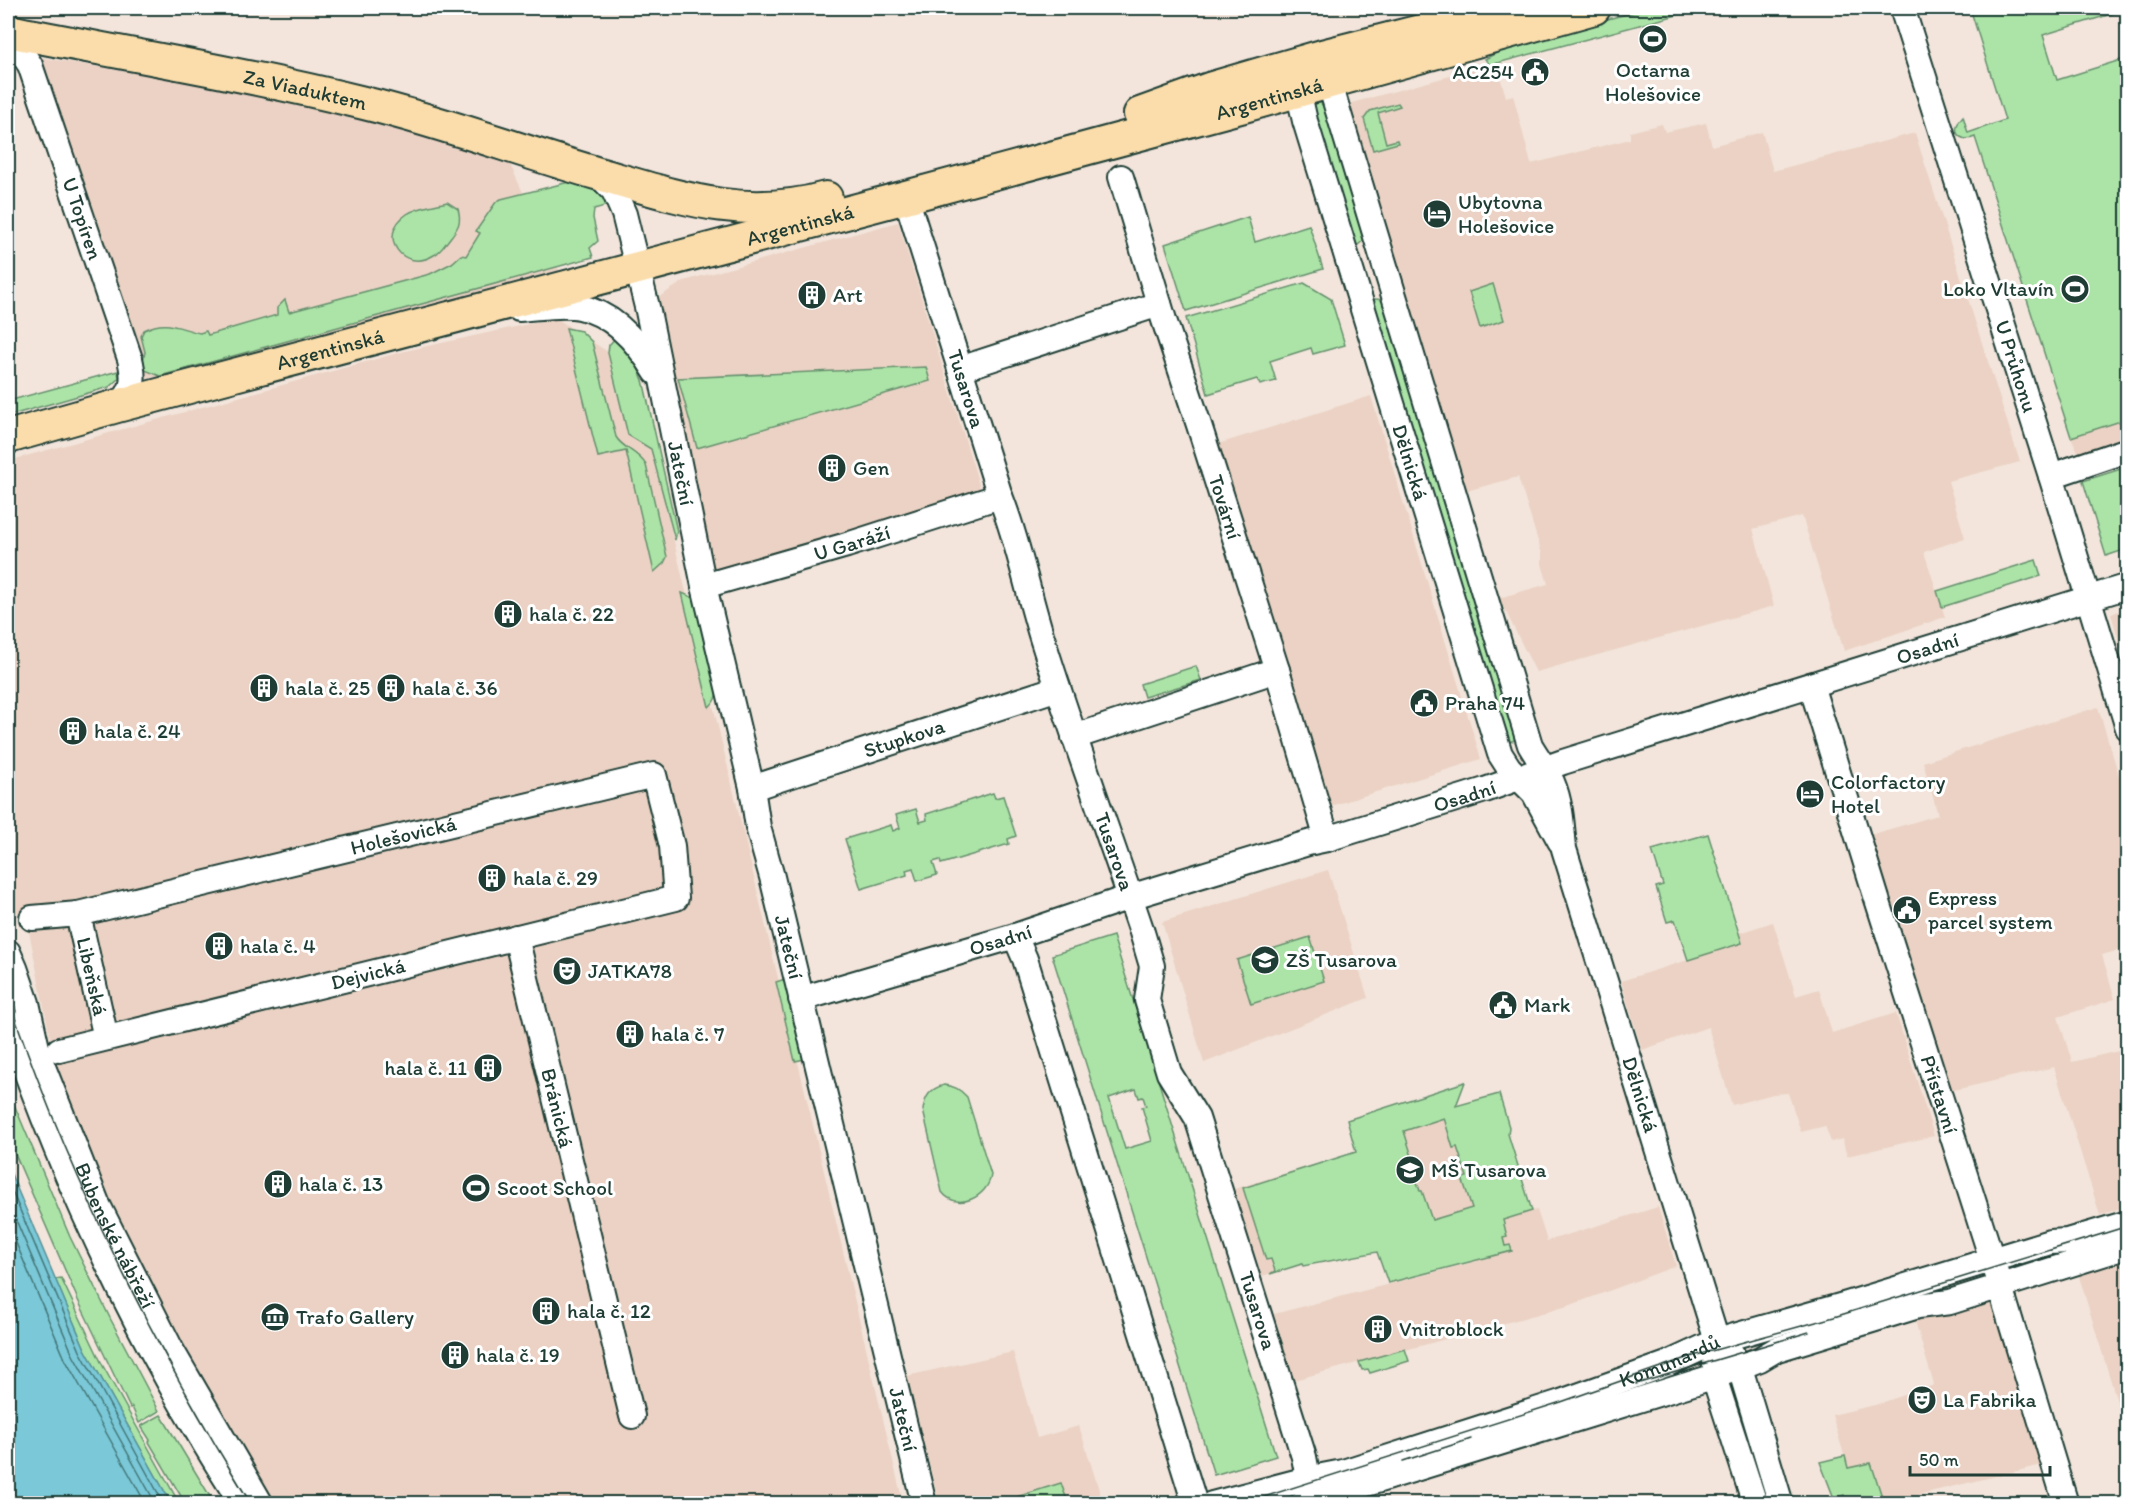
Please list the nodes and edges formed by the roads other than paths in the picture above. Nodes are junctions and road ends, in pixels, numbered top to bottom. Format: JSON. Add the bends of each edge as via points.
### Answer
{"nodes":[{"id":1,"x":1511,"y":8,"type":"edge"},
{"id":2,"x":1594,"y":8,"type":"edge"},
{"id":3,"x":1902,"y":8,"type":"edge"},
{"id":4,"x":8,"y":31,"type":"edge"},
{"id":5,"x":1319,"y":66,"type":"junction"},
{"id":6,"x":1298,"y":90,"type":"junction"},
{"id":7,"x":598,"y":174,"type":"junction"},
{"id":8,"x":1121,"y":177,"type":"dead end"},
{"id":9,"x":906,"y":197,"type":"junction"},
{"id":10,"x":1381,"y":257,"type":"junction"},
{"id":11,"x":1349,"y":266,"type":"junction"},
{"id":12,"x":637,"y":268,"type":"junction"},
{"id":13,"x":1159,"y":304,"type":"junction"},
{"id":14,"x":469,"y":312,"type":"junction"},
{"id":15,"x":960,"y":369,"type":"junction"},
{"id":16,"x":663,"y":388,"type":"junction"},
{"id":17,"x":117,"y":406,"type":"junction"},
{"id":18,"x":8,"y":437,"type":"edge"},
{"id":19,"x":2127,"y":450,"type":"edge"},
{"id":20,"x":2051,"y":476,"type":"junction"},
{"id":21,"x":1000,"y":496,"type":"junction"},
{"id":22,"x":704,"y":586,"type":"junction"},
{"id":23,"x":2127,"y":586,"type":"edge"},
{"id":24,"x":2089,"y":598,"type":"junction"},
{"id":25,"x":1277,"y":670,"type":"junction"},
{"id":26,"x":1811,"y":685,"type":"junction"},
{"id":27,"x":1058,"y":688,"type":"junction"},
{"id":28,"x":2127,"y":728,"type":"edge"},
{"id":29,"x":1074,"y":737,"type":"junction"},
{"id":30,"x":1544,"y":769,"type":"junction"},
{"id":31,"x":1519,"y":778,"type":"junction"},
{"id":32,"x":752,"y":788,"type":"junction"},
{"id":33,"x":1327,"y":840,"type":"junction"},
{"id":34,"x":1564,"y":849,"type":"junction"},
{"id":35,"x":1130,"y":897,"type":"junction"},
{"id":36,"x":676,"y":898,"type":"joint"},
{"id":37,"x":78,"y":914,"type":"junction"},
{"id":38,"x":32,"y":918,"type":"dead end"},
{"id":39,"x":1015,"y":936,"type":"junction"},
{"id":40,"x":516,"y":937,"type":"junction"},
{"id":41,"x":8,"y":952,"type":"edge"},
{"id":42,"x":801,"y":999,"type":"junction"},
{"id":43,"x":8,"y":1021,"type":"edge"},
{"id":44,"x":106,"y":1038,"type":"junction"},
{"id":45,"x":59,"y":1050,"type":"dead end"},
{"id":46,"x":2127,"y":1223,"type":"edge"},
{"id":47,"x":2127,"y":1246,"type":"edge"},
{"id":48,"x":1992,"y":1260,"type":"junction"},
{"id":49,"x":2000,"y":1287,"type":"junction"},
{"id":50,"x":1717,"y":1341,"type":"junction"},
{"id":51,"x":1740,"y":1368,"type":"junction"},
{"id":52,"x":1714,"y":1377,"type":"junction"},
{"id":53,"x":632,"y":1416,"type":"dead end"},
{"id":54,"x":1309,"y":1497,"type":"edge"},
{"id":55,"x":242,"y":1503,"type":"edge"},
{"id":56,"x":261,"y":1503,"type":"edge"},
{"id":57,"x":924,"y":1503,"type":"edge"},
{"id":58,"x":1195,"y":1503,"type":"edge"},
{"id":59,"x":1212,"y":1503,"type":"edge"},
{"id":60,"x":1755,"y":1503,"type":"edge"},
{"id":61,"x":1781,"y":1503,"type":"edge"},
{"id":62,"x":2066,"y":1503,"type":"edge"}],
"edges":[{"from":1,"to":5,"type":"main road","name":"Argentinská"},
{"from":2,"to":5,"type":"main road","name":"Argentinská"},
{"from":3,"to":20,"type":"street","name":"U Průhonu"},
{"from":4,"to":7,"type":"main road","name":"Za Viaduktem","via":[[356,101]]},
{"from":4,"to":17,"type":"street","name":"U Topíren","via":[[30,65],[130,359],[133,387]]},
{"from":5,"to":6,"type":"main road","name":"Argentinská"},
{"from":5,"to":7,"type":"main road","name":"Argentinská","via":[[1212,88],[1146,112],[786,207],[714,205]]},
{"from":5,"to":10,"type":"street","name":"Dělnická"},
{"from":6,"to":9,"type":"main road","name":"Argentinská"},
{"from":6,"to":11,"type":"street","name":"Dělnická"},
{"from":7,"to":12,"type":"street","name":"Jateční","via":[[619,200]]},
{"from":8,"to":13,"type":"street","name":"Tovární"},
{"from":9,"to":12,"type":"main road","name":"Argentinská"},
{"from":9,"to":15,"type":"street","name":"Tusarova"},
{"from":10,"to":11,"type":"street"},
{"from":10,"to":30,"type":"street","name":"Dělnická","via":[[1530,745]]},
{"from":11,"to":31,"type":"street","name":"Dělnická","via":[[1500,754]]},
{"from":12,"to":14,"type":"main road","name":"Argentinská"},
{"from":12,"to":16,"type":"street","name":"Jateční"},
{"from":13,"to":15,"type":"street"},
{"from":13,"to":25,"type":"street","name":"Tovární"},
{"from":14,"to":16,"type":"street","name":"Jateční","via":[[578,307],[597,313],[638,346]]},
{"from":14,"to":17,"type":"main road","name":"Argentinská"},
{"from":15,"to":21,"type":"street","name":"Tusarova"},
{"from":16,"to":22,"type":"street","name":"Jateční"},
{"from":17,"to":18,"type":"main road","name":"Argentinská"},
{"from":19,"to":20,"type":"street"},
{"from":20,"to":24,"type":"street","name":"U Průhonu"},
{"from":21,"to":22,"type":"street","name":"U Garáží"},
{"from":21,"to":27,"type":"street","name":"Tusarova"},
{"from":22,"to":32,"type":"street","name":"Jateční"},
{"from":23,"to":24,"type":"street","name":"Osadní"},
{"from":24,"to":26,"type":"street","name":"Osadní"},
{"from":24,"to":28,"type":"street","name":"U Průhonu"},
{"from":25,"to":29,"type":"street"},
{"from":25,"to":33,"type":"street","name":"Tovární"},
{"from":26,"to":30,"type":"street","name":"Osadní"},
{"from":26,"to":48,"type":"street","name":"Přístavní"},
{"from":27,"to":29,"type":"street","name":"Tusarova"},
{"from":27,"to":32,"type":"street","name":"Stupkova"},
{"from":29,"to":35,"type":"street","name":"Tusarova"},
{"from":30,"to":31,"type":"street","name":"Osadní"},
{"from":30,"to":34,"type":"street","name":"Dělnická","via":[[1560,807]]},
{"from":31,"to":33,"type":"street","name":"Osadní"},
{"from":31,"to":34,"type":"street","name":"Dělnická","via":[[1534,793]]},
{"from":32,"to":42,"type":"street","name":"Jateční"},
{"from":33,"to":35,"type":"street","name":"Osadní"},
{"from":34,"to":50,"type":"street","name":"Dělnická"},
{"from":35,"to":39,"type":"street","name":"Osadní"},
{"from":35,"to":54,"type":"street","name":"Tusarova","via":[[1152,966],[1147,999],[1169,1073],[1197,1118],[1304,1457]]},
{"from":36,"to":37,"type":"street","name":"Holešovická","via":[[672,846],[654,775]]},
{"from":36,"to":40,"type":"street","name":"Dejvická"},
{"from":37,"to":38,"type":"street","name":"Holešovická"},
{"from":37,"to":44,"type":"street","name":"Libeňská"},
{"from":39,"to":42,"type":"street","name":"Osadní"},
{"from":39,"to":58,"type":"street"},
{"from":40,"to":44,"type":"street","name":"Dejvická"},
{"from":40,"to":53,"type":"street","name":"Bránická"},
{"from":41,"to":56,"type":"street","name":"Bubenské nábřeží","via":[[27,1003],[39,1057],[97,1203],[172,1351]]},
{"from":42,"to":57,"type":"street","name":"Jateční"},
{"from":43,"to":55,"type":"street","name":"Bubenské nábřeží","via":[[62,1167],[108,1264],[176,1393]]},
{"from":44,"to":45,"type":"street","name":"Dejvická"},
{"from":46,"to":48,"type":"street","name":"Komunardů"},
{"from":47,"to":49,"type":"street","name":"Komunardů"},
{"from":48,"to":49,"type":"street","name":"Přístavní"},
{"from":48,"to":50,"type":"street","name":"Komunardů"},
{"from":49,"to":51,"type":"street","name":"Komunardů","via":[[1950,1302],[1918,1306],[1777,1349]]},
{"from":49,"to":62,"type":"street","name":"Přístavní"},
{"from":50,"to":51,"type":"street","name":"Dělnická","via":[[1733,1355]]},
{"from":50,"to":52,"type":"street","name":"Dělnická"},
{"from":50,"to":54,"type":"street","name":"Komunardů","via":[[1561,1402],[1343,1472]]},
{"from":51,"to":52,"type":"street","name":"Komunardů"},
{"from":51,"to":61,"type":"street","name":"Dělnická"},
{"from":52,"to":54,"type":"street","name":"Komunardů"},
{"from":52,"to":60,"type":"street","name":"Dělnická"},
{"from":54,"to":59,"type":"street","name":"Komunardů"}]}
